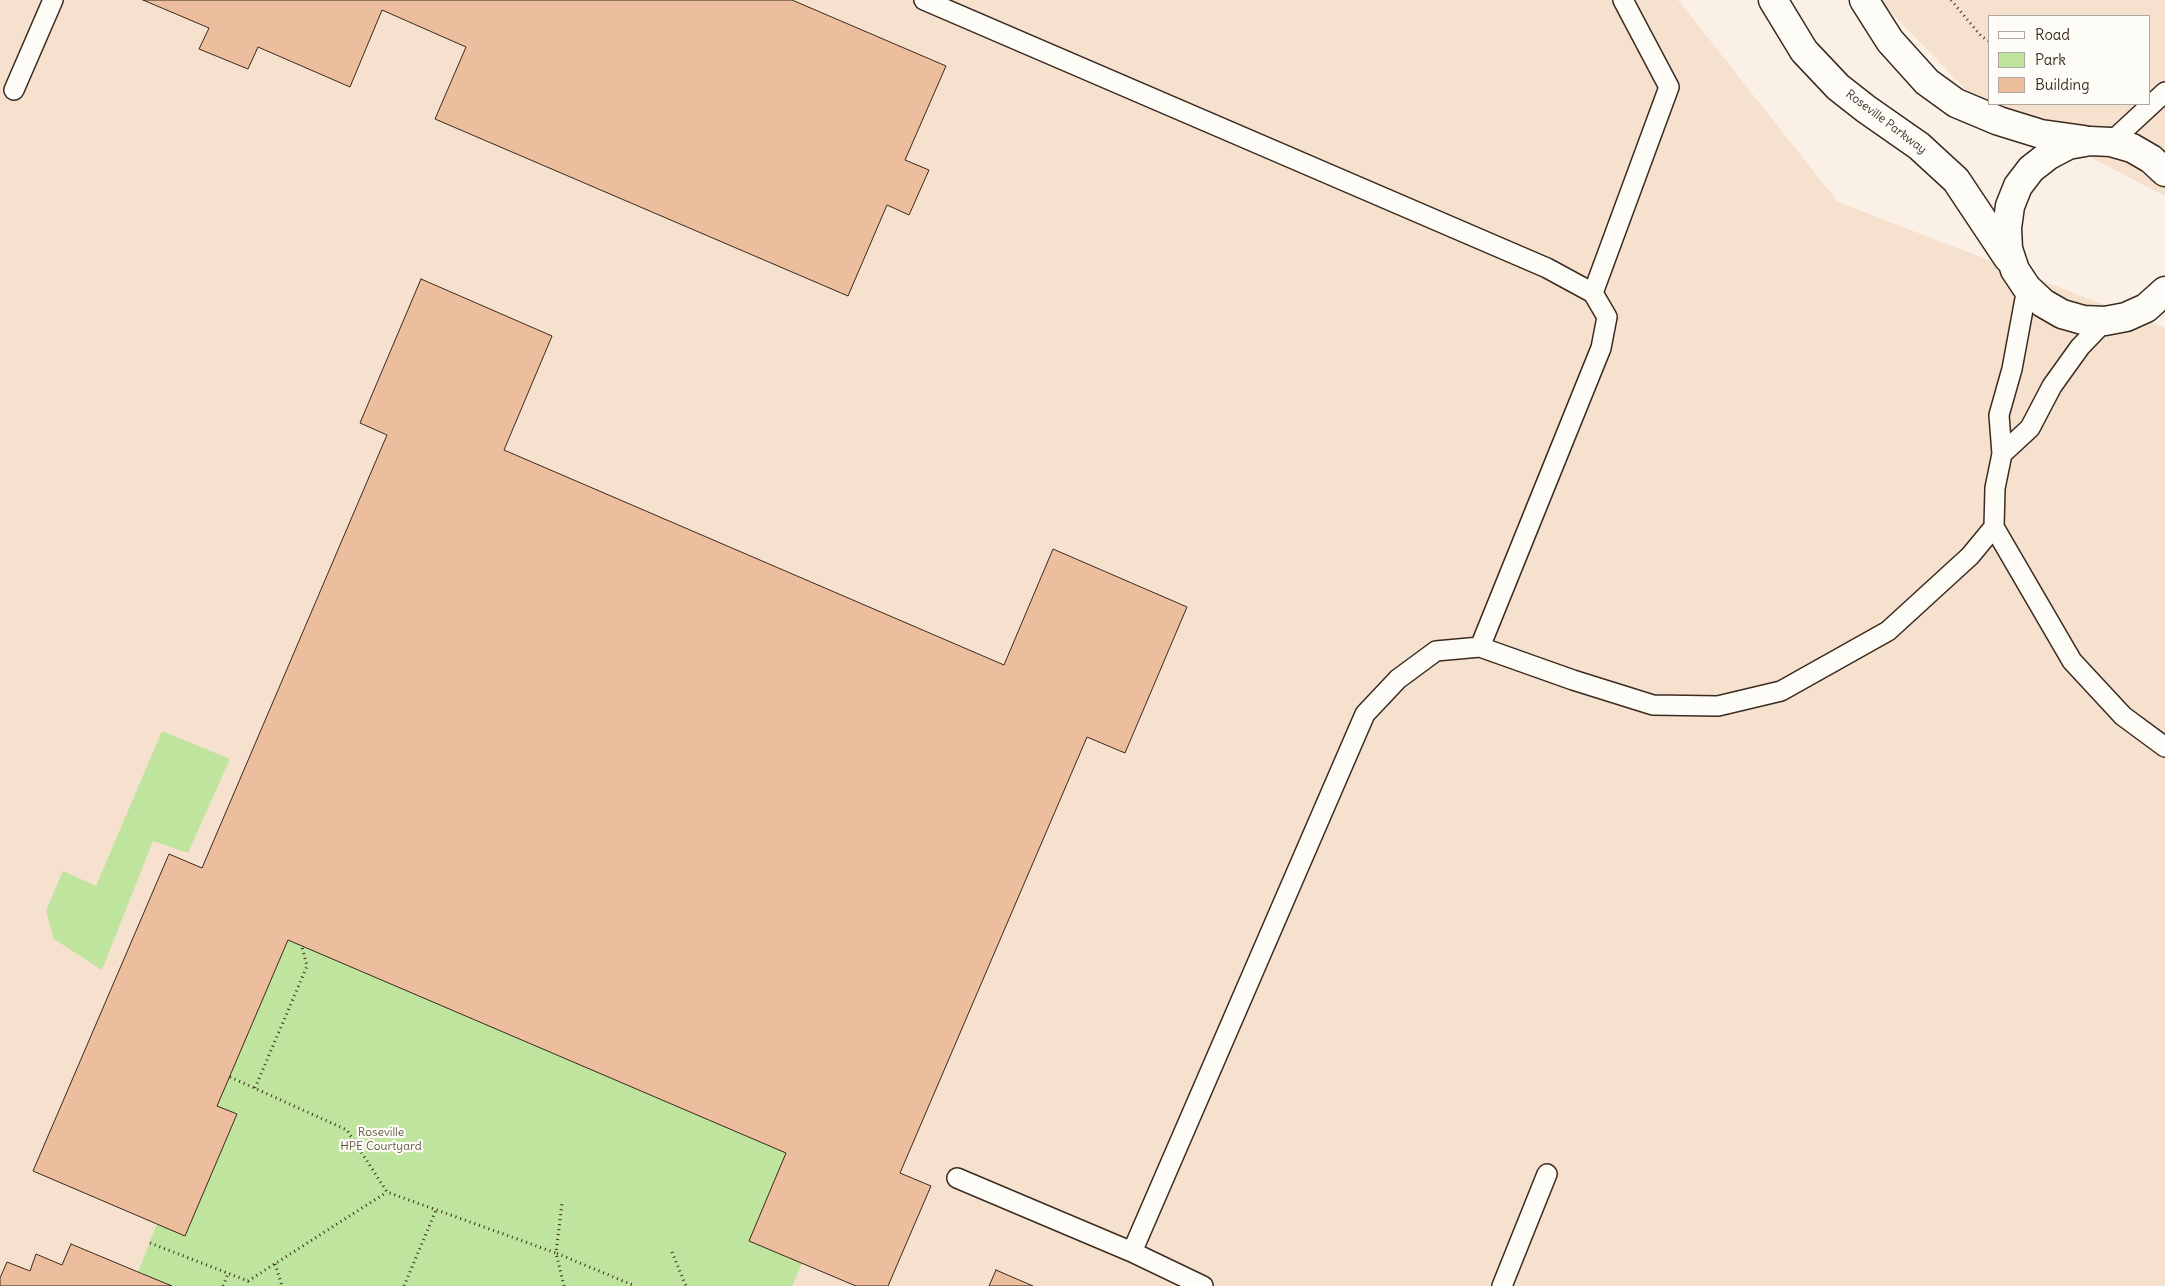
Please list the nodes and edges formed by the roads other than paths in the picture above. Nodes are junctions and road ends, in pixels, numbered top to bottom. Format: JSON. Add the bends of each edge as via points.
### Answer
{"nodes":[{"id":1,"x":53,"y":0,"type":"edge"},
{"id":2,"x":924,"y":0,"type":"edge"},
{"id":3,"x":1623,"y":0,"type":"edge"},
{"id":4,"x":1773,"y":0,"type":"edge"},
{"id":5,"x":1864,"y":0,"type":"edge"},
{"id":6,"x":14,"y":90,"type":"dead end"},
{"id":7,"x":2165,"y":92,"type":"edge"},
{"id":8,"x":2150,"y":104,"type":"edge"},
{"id":9,"x":2148,"y":105,"type":"edge"},
{"id":10,"x":2100,"y":142,"type":"junction"},
{"id":11,"x":2165,"y":172,"type":"edge"},
{"id":12,"x":2021,"y":279,"type":"junction"},
{"id":13,"x":2165,"y":291,"type":"edge"},
{"id":14,"x":1594,"y":293,"type":"junction"},
{"id":15,"x":2165,"y":315,"type":"edge"},
{"id":16,"x":2115,"y":319,"type":"junction"},
{"id":17,"x":2002,"y":454,"type":"junction"},
{"id":18,"x":1994,"y":527,"type":"junction"},
{"id":19,"x":1480,"y":647,"type":"junction"},
{"id":20,"x":2165,"y":747,"type":"edge"},
{"id":21,"x":1547,"y":1174,"type":"dead end"},
{"id":22,"x":957,"y":1178,"type":"dead end"},
{"id":23,"x":1132,"y":1252,"type":"junction"},
{"id":24,"x":1204,"y":1286,"type":"edge"},
{"id":25,"x":1502,"y":1286,"type":"edge"}],
"edges":[{"from":1,"to":6,"type":"lane"},
{"from":2,"to":14,"type":"lane","via":[[1547,268]]},
{"from":3,"to":14,"type":"lane","via":[[1669,86]]},
{"from":4,"to":12,"type":"street","name":"Roseville Parkway","via":[[1804,51],[1838,87],[1919,146],[1956,180]]},
{"from":5,"to":10,"type":"street","via":[[1890,41],[1927,82],[1956,103],[2041,134]]},
{"from":7,"to":8,"type":"lane"},
{"from":9,"to":10,"type":"lane"},
{"from":10,"to":11,"type":"street","via":[[2132,148]]},
{"from":10,"to":12,"type":"street","via":[[2068,145],[2048,155],[2018,186],[2006,228],[2008,249]]},
{"from":12,"to":16,"type":"street","name":"Roseville Parkway","via":[[2043,303],[2062,314],[2083,320]]},
{"from":12,"to":17,"type":"lane","via":[[2012,369],[1999,415]]},
{"from":13,"to":16,"type":"street","via":[[2146,308]]},
{"from":14,"to":19,"type":"lane","via":[[1607,317],[1601,348]]},
{"from":15,"to":16,"type":"street"},
{"from":16,"to":17,"type":"lane","via":[[2080,347],[2052,386],[2030,428]]},
{"from":17,"to":18,"type":"lane","via":[[1995,488]]},
{"from":18,"to":19,"type":"lane","via":[[1970,556],[1888,632],[1781,691],[1763,696],[1718,706],[1653,704]]},
{"from":18,"to":20,"type":"lane","via":[[2072,661],[2123,716]]},
{"from":19,"to":23,"type":"lane","via":[[1436,651],[1398,680],[1365,714]]},
{"from":21,"to":25,"type":"lane"},
{"from":22,"to":23,"type":"lane"},
{"from":23,"to":24,"type":"lane"}]}
